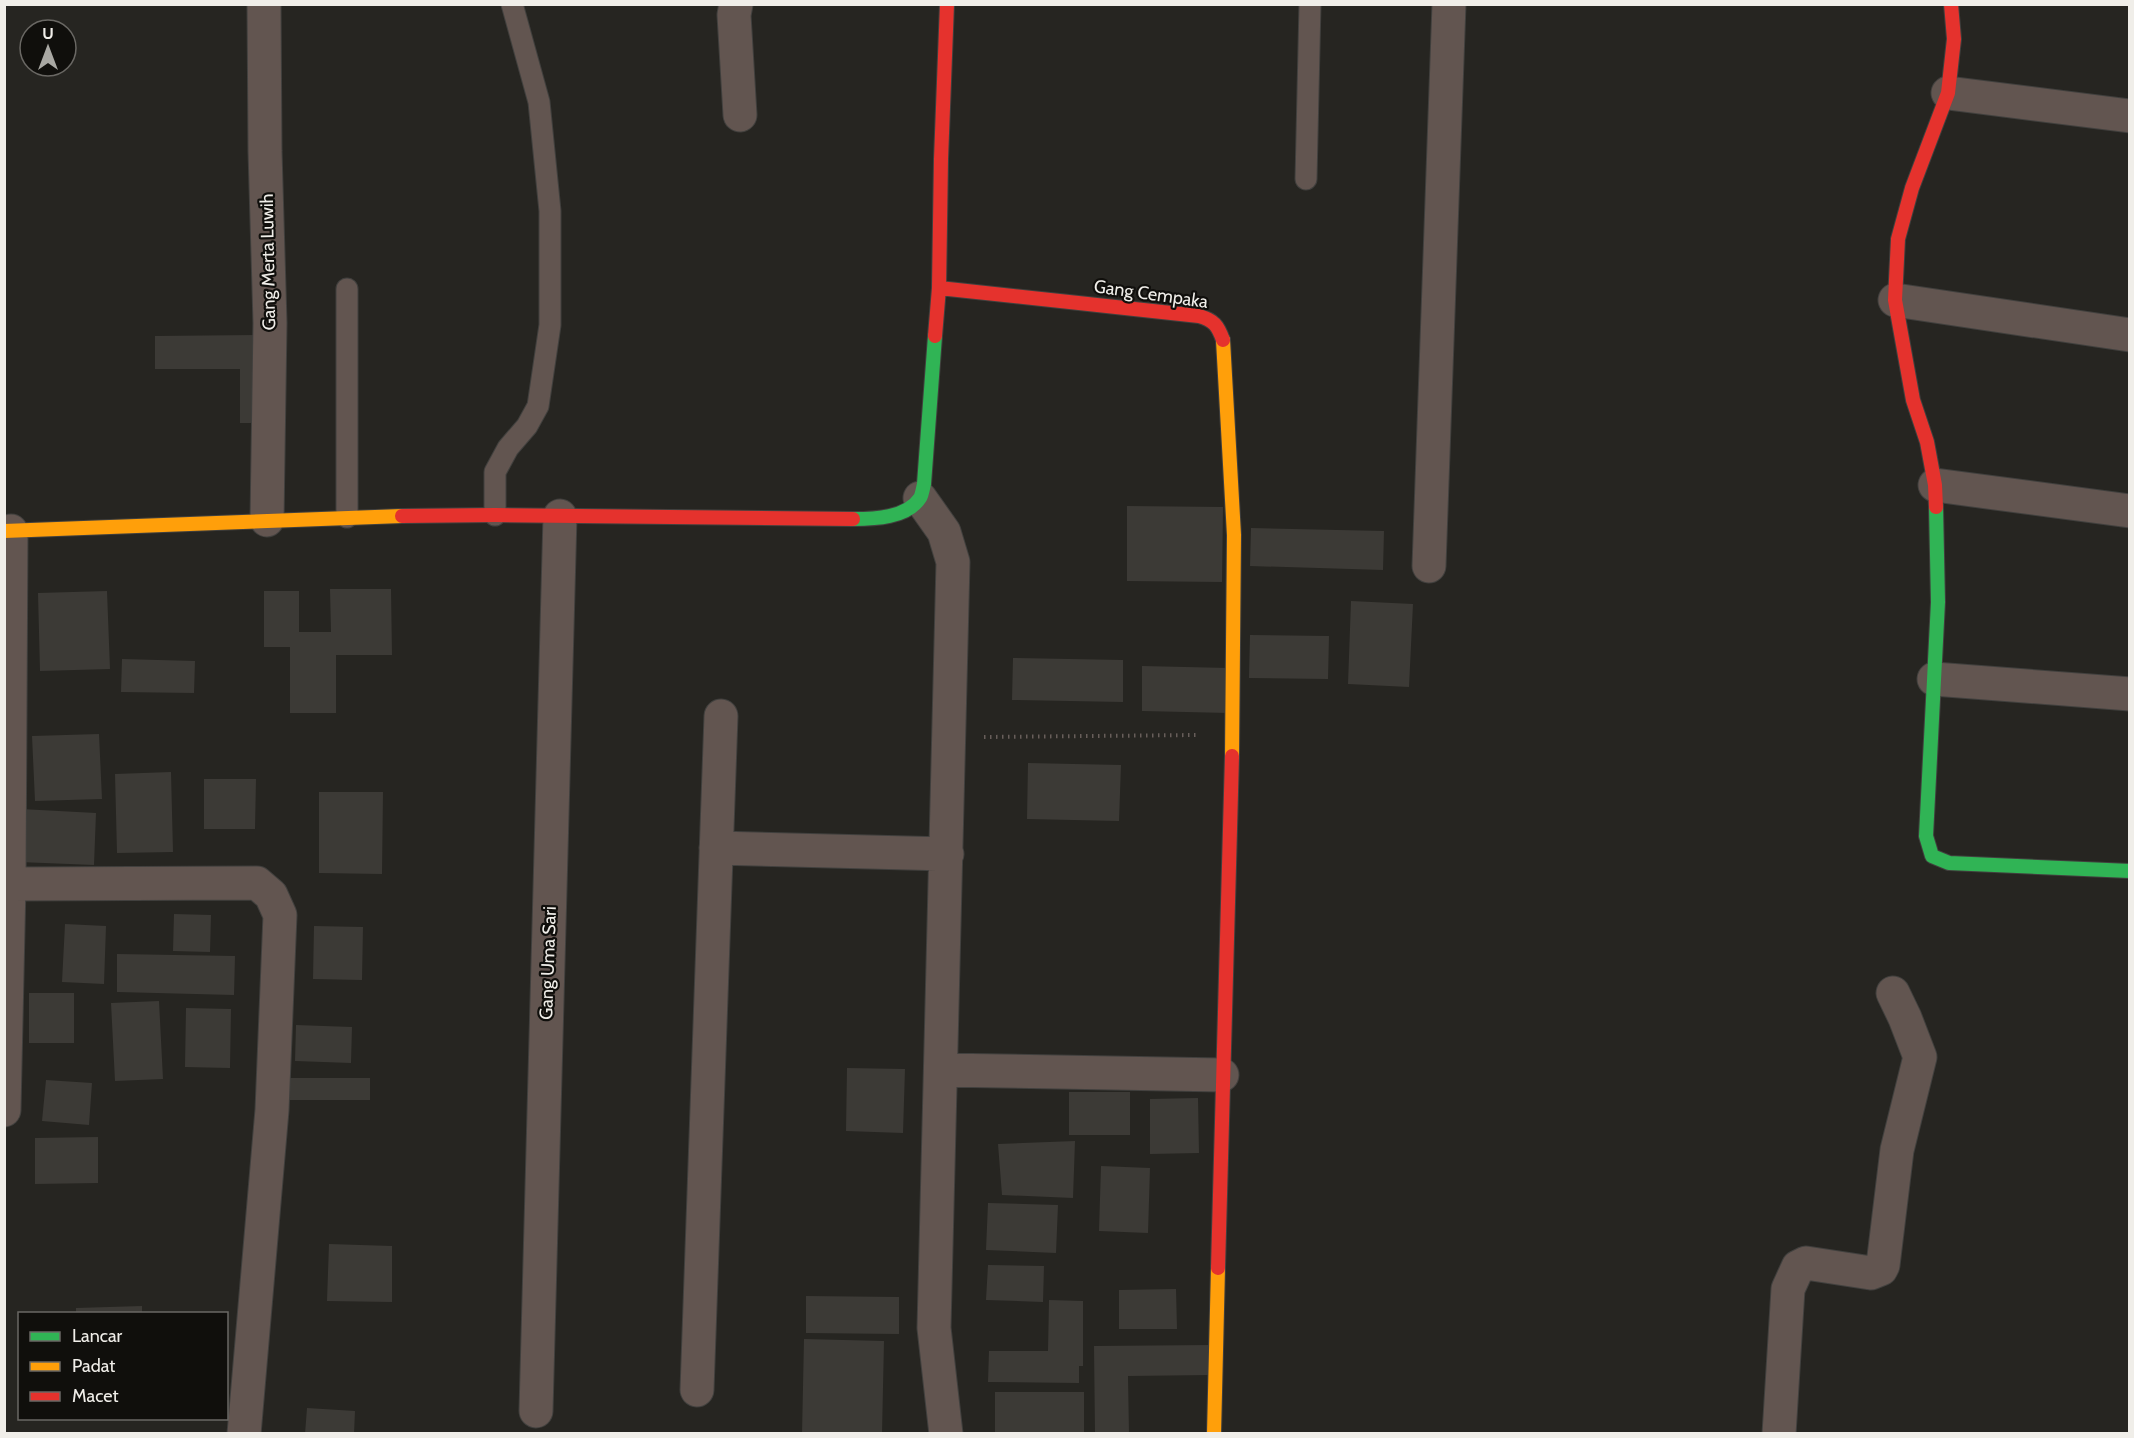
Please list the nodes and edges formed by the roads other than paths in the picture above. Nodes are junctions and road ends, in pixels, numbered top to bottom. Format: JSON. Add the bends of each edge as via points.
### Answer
{"nodes":[{"id":1,"x":264,"y":4,"type":"edge"},
{"id":2,"x":512,"y":4,"type":"edge"},
{"id":3,"x":736,"y":4,"type":"edge"},
{"id":4,"x":947,"y":4,"type":"edge"},
{"id":5,"x":1310,"y":4,"type":"edge"},
{"id":6,"x":1449,"y":4,"type":"edge"},
{"id":7,"x":1951,"y":4,"type":"edge"},
{"id":8,"x":1948,"y":93,"type":"junction"},
{"id":9,"x":740,"y":115,"type":"dead end"},
{"id":10,"x":2130,"y":116,"type":"edge"},
{"id":11,"x":1306,"y":180,"type":"dead end"},
{"id":12,"x":939,"y":288,"type":"junction"},
{"id":13,"x":348,"y":289,"type":"dead end"},
{"id":14,"x":1895,"y":300,"type":"junction"},
{"id":15,"x":2130,"y":335,"type":"edge"},
{"id":16,"x":1935,"y":485,"type":"junction"},
{"id":17,"x":920,"y":498,"type":"junction"},
{"id":18,"x":2130,"y":511,"type":"edge"},
{"id":19,"x":495,"y":515,"type":"junction"},
{"id":20,"x":348,"y":516,"type":"junction"},
{"id":21,"x":560,"y":516,"type":"junction"},
{"id":22,"x":267,"y":520,"type":"junction"},
{"id":23,"x":8,"y":531,"type":"edge"},
{"id":24,"x":1429,"y":566,"type":"dead end"},
{"id":25,"x":1934,"y":679,"type":"junction"},
{"id":26,"x":2130,"y":694,"type":"edge"},
{"id":27,"x":721,"y":716,"type":"dead end"},
{"id":28,"x":716,"y":848,"type":"junction"},
{"id":29,"x":947,"y":854,"type":"junction"},
{"id":30,"x":2130,"y":871,"type":"edge"},
{"id":31,"x":9,"y":884,"type":"junction"},
{"id":32,"x":1893,"y":993,"type":"dead end"},
{"id":33,"x":941,"y":1070,"type":"junction"},
{"id":34,"x":1222,"y":1075,"type":"junction"},
{"id":35,"x":4,"y":1110,"type":"edge"},
{"id":36,"x":697,"y":1390,"type":"dead end"},
{"id":37,"x":536,"y":1411,"type":"dead end"},
{"id":38,"x":244,"y":1434,"type":"edge"},
{"id":39,"x":946,"y":1434,"type":"edge"},
{"id":40,"x":1214,"y":1434,"type":"edge"},
{"id":41,"x":1779,"y":1434,"type":"edge"}],
"edges":[{"from":1,"to":22,"type":"street","name":"Gang Merta Luwih","via":[[270,323]]},
{"from":2,"to":19,"type":"lane","via":[[539,102],[550,211],[550,326],[538,406],[527,426],[507,448],[495,472]]},
{"from":3,"to":9,"type":"street"},
{"from":4,"to":12,"type":"street"},
{"from":5,"to":11,"type":"lane"},
{"from":6,"to":24,"type":"street"},
{"from":7,"to":8,"type":"street","via":[[1954,39]]},
{"from":8,"to":10,"type":"street"},
{"from":8,"to":14,"type":"street","via":[[1911,188],[1898,239]]},
{"from":12,"to":17,"type":"street"},
{"from":12,"to":34,"type":"street","name":"Gang Cempaka","via":[[1212,319],[1218,325],[1224,342],[1234,535],[1233,735]]},
{"from":13,"to":20,"type":"lane"},
{"from":14,"to":15,"type":"street"},
{"from":14,"to":16,"type":"street","via":[[1913,400],[1927,442]]},
{"from":16,"to":18,"type":"street"},
{"from":16,"to":25,"type":"street","via":[[1938,602]]},
{"from":17,"to":21,"type":"street","via":[[903,512],[878,519]]},
{"from":17,"to":29,"type":"street","via":[[944,532],[953,562]]},
{"from":19,"to":20,"type":"street"},
{"from":19,"to":21,"type":"street"},
{"from":20,"to":22,"type":"street"},
{"from":21,"to":37,"type":"street","name":"Gang Uma Sari"},
{"from":22,"to":23,"type":"street"},
{"from":23,"to":31,"type":"street"},
{"from":25,"to":26,"type":"street"},
{"from":25,"to":30,"type":"street","via":[[1926,836],[1932,856],[1949,863]]},
{"from":27,"to":28,"type":"street"},
{"from":28,"to":29,"type":"street"},
{"from":28,"to":36,"type":"street"},
{"from":29,"to":33,"type":"street"},
{"from":31,"to":35,"type":"street"},
{"from":31,"to":38,"type":"street","via":[[257,883],[271,895],[280,915],[272,1110]]},
{"from":32,"to":41,"type":"street","via":[[1920,1057],[1898,1150],[1883,1265],[1871,1273],[1806,1263],[1798,1267],[1788,1290]]},
{"from":33,"to":34,"type":"street"},
{"from":33,"to":39,"type":"street","via":[[934,1328]]},
{"from":34,"to":40,"type":"street"}]}
